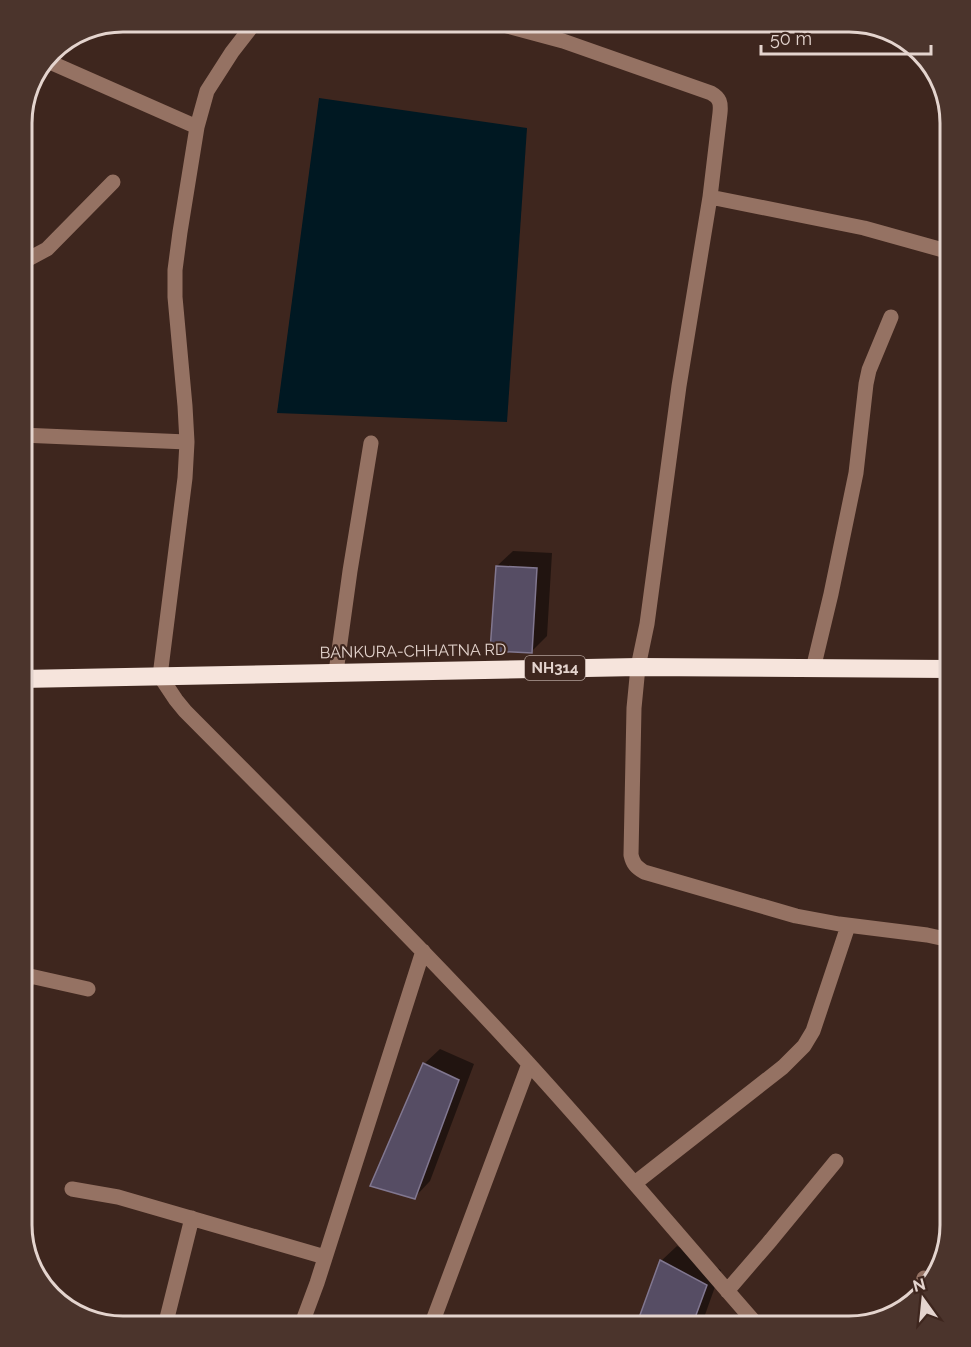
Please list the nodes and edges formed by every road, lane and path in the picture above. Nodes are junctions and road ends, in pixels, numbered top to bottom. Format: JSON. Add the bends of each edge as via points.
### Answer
{"nodes":[{"id":1,"x":248,"y":31,"type":"edge"},
{"id":2,"x":540,"y":32,"type":"edge"},
{"id":3,"x":53,"y":64,"type":"edge"},
{"id":4,"x":196,"y":127,"type":"junction"},
{"id":5,"x":113,"y":182,"type":"dead end"},
{"id":6,"x":710,"y":197,"type":"junction"},
{"id":7,"x":940,"y":249,"type":"edge"},
{"id":8,"x":32,"y":257,"type":"edge"},
{"id":9,"x":891,"y":317,"type":"dead end"},
{"id":10,"x":32,"y":435,"type":"edge"},
{"id":11,"x":187,"y":442,"type":"junction"},
{"id":12,"x":371,"y":443,"type":"dead end"},
{"id":13,"x":638,"y":667,"type":"junction"},
{"id":14,"x":813,"y":669,"type":"junction"},
{"id":15,"x":940,"y":669,"type":"edge"},
{"id":16,"x":336,"y":672,"type":"junction"},
{"id":17,"x":160,"y":676,"type":"junction"},
{"id":18,"x":32,"y":679,"type":"edge"},
{"id":19,"x":848,"y":926,"type":"junction"},
{"id":20,"x":940,"y":938,"type":"edge"},
{"id":21,"x":423,"y":951,"type":"junction"},
{"id":22,"x":32,"y":977,"type":"edge"},
{"id":23,"x":88,"y":989,"type":"dead end"},
{"id":24,"x":529,"y":1064,"type":"junction"},
{"id":25,"x":836,"y":1161,"type":"dead end"},
{"id":26,"x":635,"y":1183,"type":"junction"},
{"id":27,"x":72,"y":1189,"type":"dead end"},
{"id":28,"x":192,"y":1218,"type":"junction"},
{"id":29,"x":325,"y":1257,"type":"junction"},
{"id":30,"x":727,"y":1291,"type":"junction"},
{"id":31,"x":168,"y":1315,"type":"edge"},
{"id":32,"x":305,"y":1315,"type":"edge"},
{"id":33,"x":435,"y":1315,"type":"edge"},
{"id":34,"x":749,"y":1316,"type":"edge"}],
"edges":[{"from":1,"to":4,"type":"street","via":[[207,91]]},
{"from":2,"to":6,"type":"street","via":[[717,97],[721,104]]},
{"from":3,"to":4,"type":"street"},
{"from":4,"to":11,"type":"street","via":[[175,270]]},
{"from":5,"to":8,"type":"street","via":[[47,249]]},
{"from":6,"to":7,"type":"street","via":[[864,228]]},
{"from":6,"to":13,"type":"street"},
{"from":9,"to":14,"type":"street","via":[[869,370],[856,473]]},
{"from":10,"to":11,"type":"street"},
{"from":11,"to":17,"type":"street"},
{"from":12,"to":16,"type":"street"},
{"from":13,"to":14,"type":"highway","name":"BANKURA-CHHATNA RD","number":"NH314"},
{"from":13,"to":16,"type":"highway","name":"BANKURA-CHHATNA RD","number":"NH314"},
{"from":13,"to":19,"type":"street","via":[[632,862],[644,872],[796,916]]},
{"from":14,"to":15,"type":"highway","name":"BANKURA-CHHATNA RD","number":"NH314"},
{"from":16,"to":17,"type":"highway","name":"BANKURA-CHHATNA RD","number":"NH314"},
{"from":17,"to":18,"type":"highway","name":"BANKURA-CHHATNA RD","number":"NH314"},
{"from":17,"to":21,"type":"street","via":[[185,711]]},
{"from":19,"to":20,"type":"street"},
{"from":19,"to":26,"type":"street","via":[[813,1031],[804,1046],[783,1067]]},
{"from":21,"to":24,"type":"street"},
{"from":21,"to":29,"type":"street"},
{"from":22,"to":23,"type":"street"},
{"from":24,"to":26,"type":"street"},
{"from":24,"to":33,"type":"street"},
{"from":25,"to":30,"type":"street"},
{"from":26,"to":30,"type":"street"},
{"from":27,"to":28,"type":"street","via":[[118,1197]]},
{"from":28,"to":29,"type":"street"},
{"from":28,"to":31,"type":"street"},
{"from":29,"to":32,"type":"street"},
{"from":30,"to":34,"type":"street"}]}
